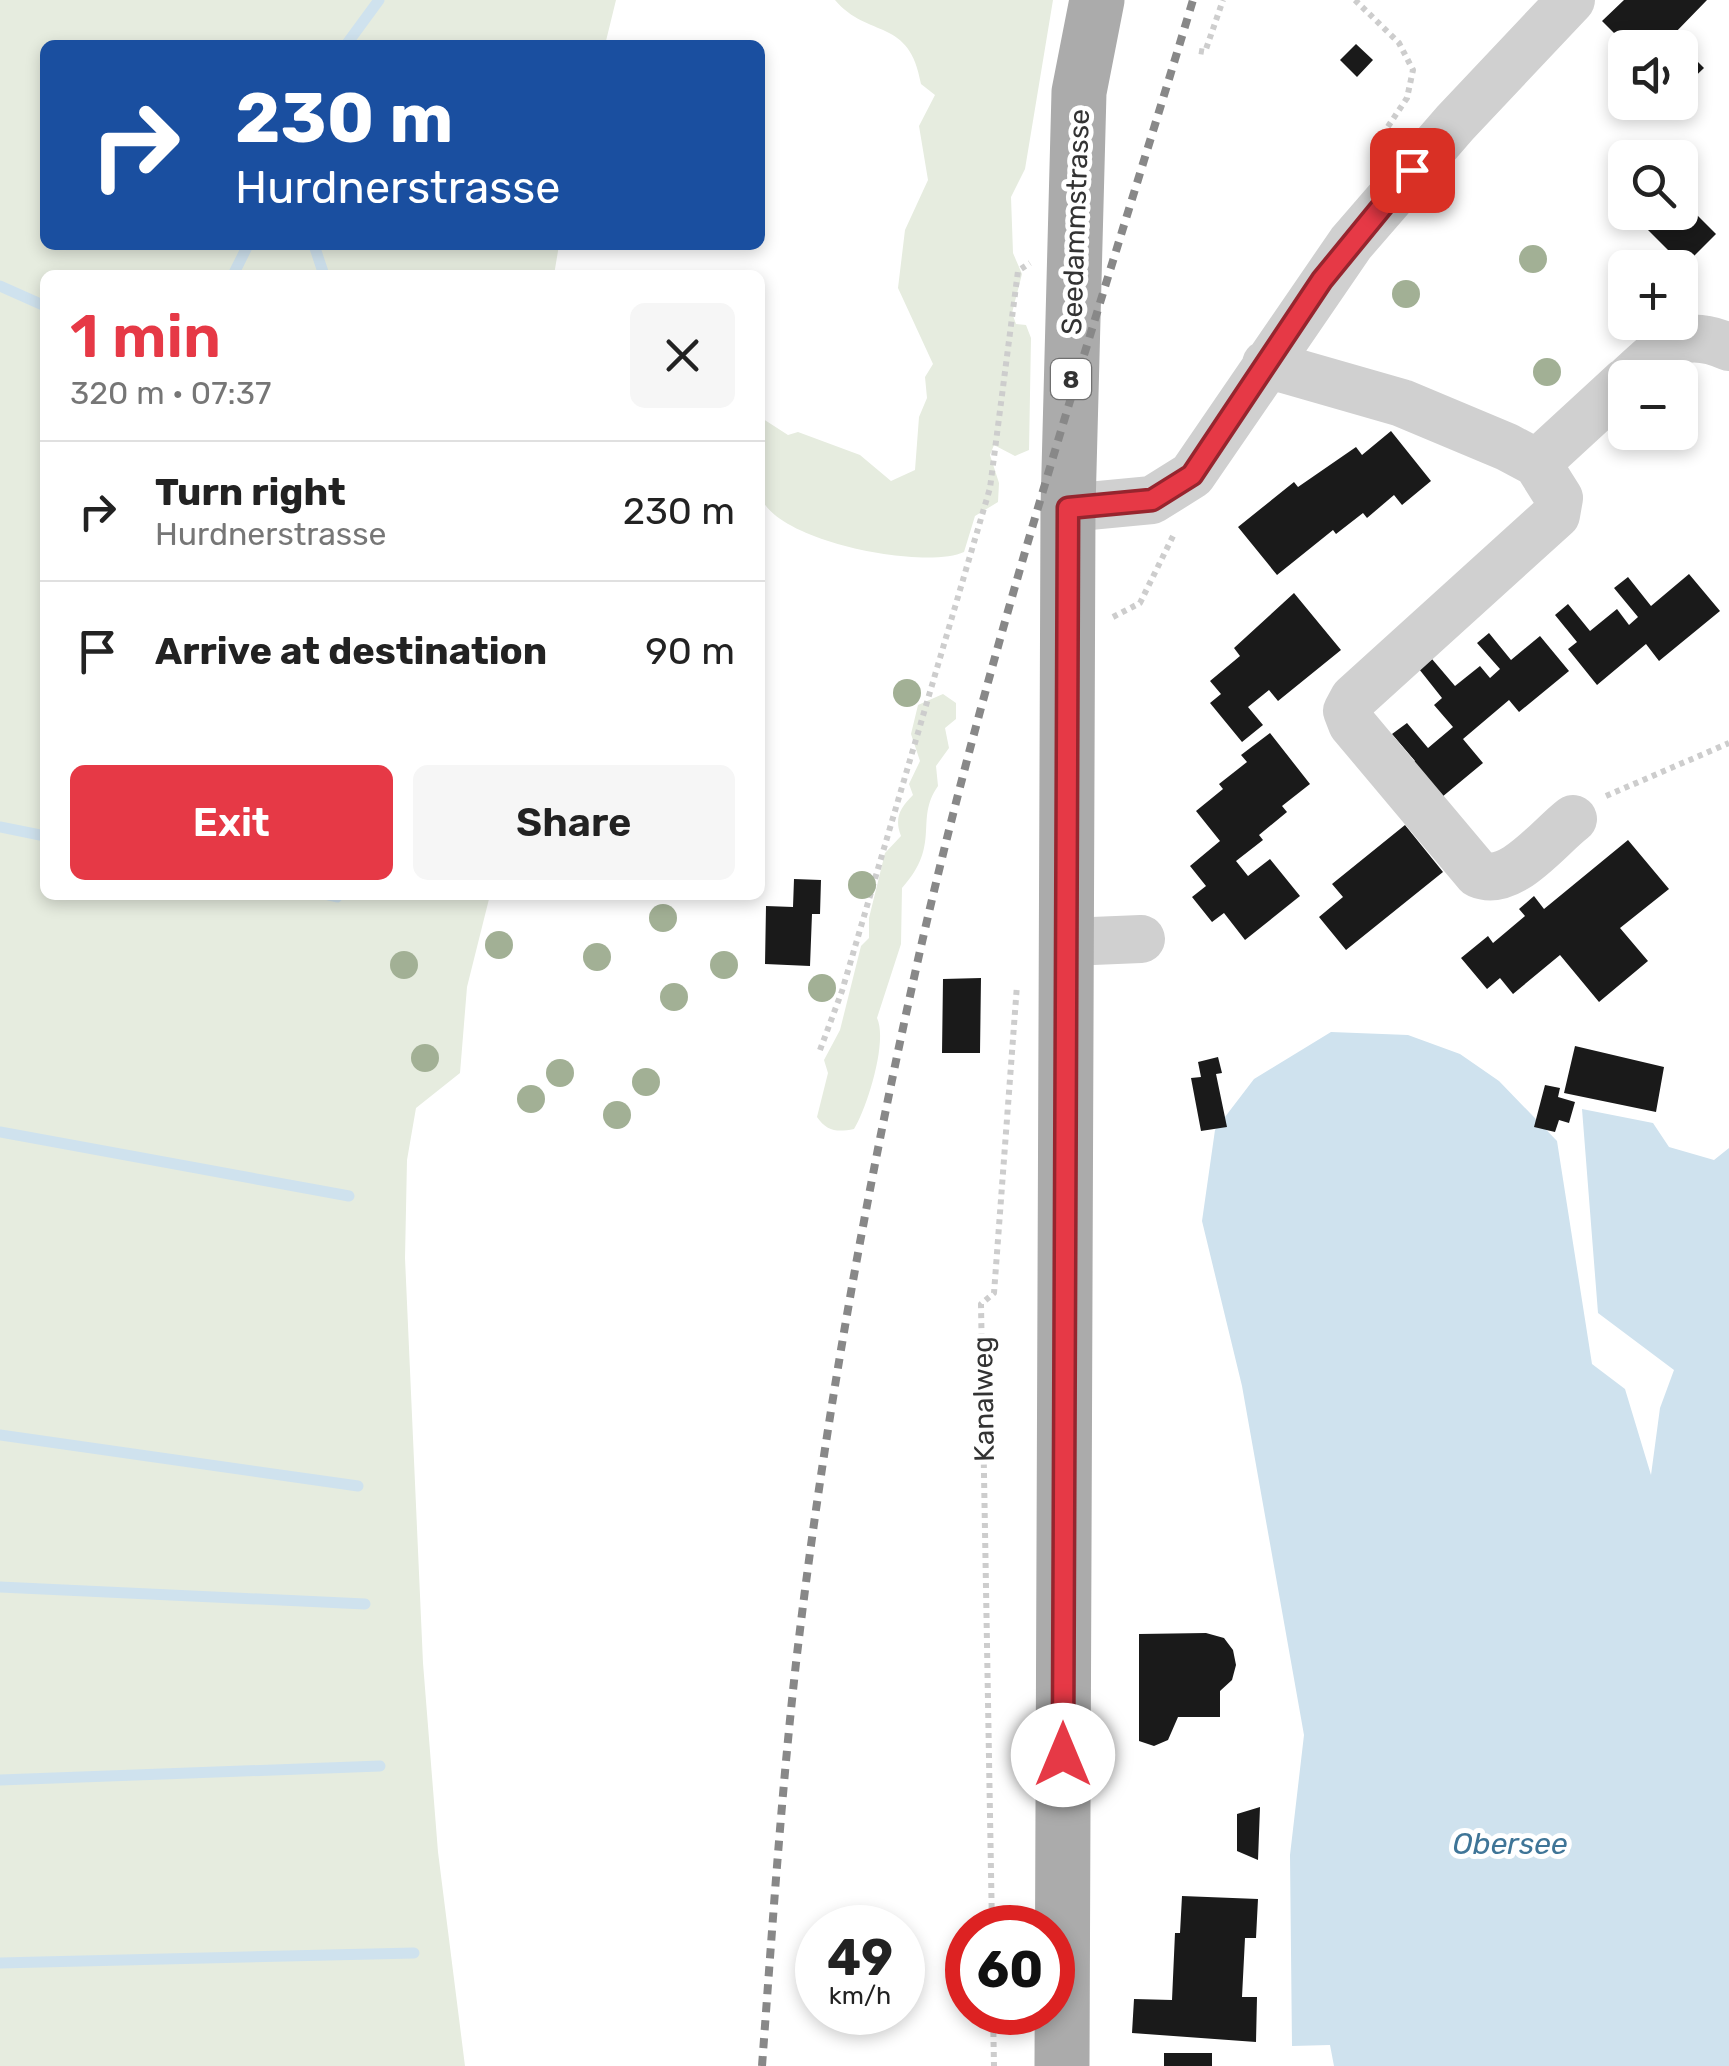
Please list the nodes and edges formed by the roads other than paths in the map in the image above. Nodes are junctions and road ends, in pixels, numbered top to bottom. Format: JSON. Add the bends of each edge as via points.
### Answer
{"nodes":[{"id":1,"x":1097,"y":0,"type":"edge"},
{"id":2,"x":1571,"y":0,"type":"edge"},
{"id":3,"x":1729,"y":346,"type":"edge"},
{"id":4,"x":1650,"y":360,"type":"edge"},
{"id":5,"x":1266,"y":364,"type":"junction"},
{"id":6,"x":1608,"y":398,"type":"edge"},
{"id":7,"x":1537,"y":463,"type":"junction"},
{"id":8,"x":1068,"y":508,"type":"junction"},
{"id":9,"x":1573,"y":819,"type":"road end"},
{"id":10,"x":1142,"y":939,"type":"dead end"},
{"id":11,"x":1068,"y":942,"type":"junction"},
{"id":12,"x":1062,"y":2066,"type":"edge"}],
"edges":[{"from":1,"to":8,"type":"main road","name":"Seedammstrasse","number":"8","via":[[1056,254]]},
{"from":2,"to":5,"type":"street","via":[[1392,193]]},
{"from":3,"to":4,"type":"street","via":[[1706,336],[1685,338]]},
{"from":5,"to":7,"type":"street","via":[[1402,403]]},
{"from":5,"to":8,"type":"street","via":[[1192,475],[1152,500]]},
{"from":6,"to":7,"type":"street"},
{"from":7,"to":9,"type":"street","via":[[1559,498],[1556,515],[1347,711],[1478,874],[1492,880],[1507,875]]},
{"from":8,"to":11,"type":"main road","name":"Seedammstrasse","number":"8"},
{"from":10,"to":11,"type":"street"},
{"from":11,"to":12,"type":"main road","name":"Seedammstrasse","number":"8"}]}
